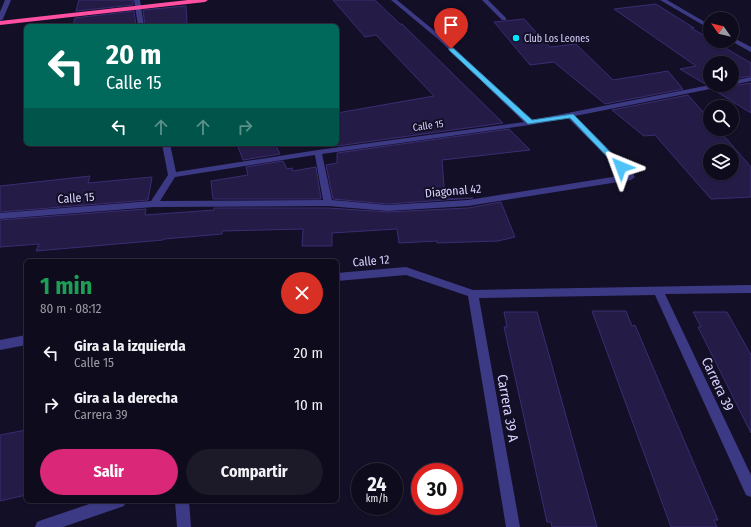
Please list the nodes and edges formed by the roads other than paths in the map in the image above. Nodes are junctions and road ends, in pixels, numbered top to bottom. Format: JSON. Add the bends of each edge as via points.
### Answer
{"nodes":[{"id":1,"x":8,"y":0,"type":"edge"},
{"id":2,"x":138,"y":0,"type":"edge"},
{"id":3,"x":205,"y":0,"type":"edge"},
{"id":4,"x":394,"y":0,"type":"edge"},
{"id":5,"x":485,"y":0,"type":"edge"},
{"id":6,"x":662,"y":0,"type":"edge"},
{"id":7,"x":137,"y":8,"type":"junction"},
{"id":8,"x":0,"y":19,"type":"edge"},
{"id":9,"x":504,"y":19,"type":"dead end"},
{"id":10,"x":0,"y":23,"type":"edge"},
{"id":11,"x":703,"y":23,"type":"edge"},
{"id":12,"x":141,"y":24,"type":"edge"},
{"id":13,"x":739,"y":43,"type":"edge"},
{"id":14,"x":751,"y":50,"type":"edge"},
{"id":15,"x":751,"y":79,"type":"edge"},
{"id":16,"x":739,"y":81,"type":"edge"},
{"id":17,"x":703,"y":89,"type":"edge"},
{"id":18,"x":571,"y":116,"type":"junction"},
{"id":19,"x":530,"y":122,"type":"junction"},
{"id":20,"x":166,"y":146,"type":"edge"},
{"id":21,"x":318,"y":152,"type":"junction"},
{"id":22,"x":172,"y":175,"type":"junction"},
{"id":23,"x":328,"y":202,"type":"junction"},
{"id":24,"x":154,"y":204,"type":"junction"},
{"id":25,"x":0,"y":216,"type":"edge"},
{"id":26,"x":339,"y":277,"type":"edge"},
{"id":27,"x":751,"y":288,"type":"edge"},
{"id":28,"x":658,"y":290,"type":"junction"},
{"id":29,"x":473,"y":294,"type":"junction"},
{"id":30,"x":24,"y":340,"type":"edge"},
{"id":31,"x":0,"y":345,"type":"edge"},
{"id":32,"x":751,"y":490,"type":"edge"},
{"id":33,"x":113,"y":503,"type":"edge"},
{"id":34,"x":182,"y":503,"type":"edge"},
{"id":35,"x":42,"y":527,"type":"edge"},
{"id":36,"x":184,"y":527,"type":"edge"},
{"id":37,"x":512,"y":527,"type":"edge"}],
"edges":[{"from":1,"to":8,"type":"street"},
{"from":2,"to":7,"type":"street"},
{"from":3,"to":7,"type":"highway"},
{"from":4,"to":19,"type":"street","via":[[440,38]]},
{"from":5,"to":9,"type":"street"},
{"from":6,"to":11,"type":"street"},
{"from":7,"to":10,"type":"highway"},
{"from":7,"to":12,"type":"street"},
{"from":13,"to":14,"type":"street"},
{"from":15,"to":16,"type":"street"},
{"from":17,"to":18,"type":"street","name":"Calle 15"},
{"from":18,"to":19,"type":"street","name":"Calle 15"},
{"from":18,"to":23,"type":"street","name":"Diagonal 42","via":[[631,177],[468,203],[388,208]]},
{"from":19,"to":21,"type":"street","name":"Calle 15"},
{"from":20,"to":22,"type":"street"},
{"from":21,"to":22,"type":"street","name":"Calle 15"},
{"from":21,"to":23,"type":"street"},
{"from":22,"to":24,"type":"street"},
{"from":23,"to":24,"type":"street","name":"Calle 15"},
{"from":24,"to":25,"type":"street","name":"Calle 15"},
{"from":26,"to":29,"type":"street","name":"Calle 12","via":[[406,271]]},
{"from":27,"to":28,"type":"street"},
{"from":28,"to":29,"type":"street"},
{"from":28,"to":32,"type":"street","name":"Carrera 39"},
{"from":29,"to":37,"type":"street","name":"Carrera 39 A"},
{"from":30,"to":31,"type":"street"},
{"from":33,"to":35,"type":"street"},
{"from":34,"to":36,"type":"street"}]}
